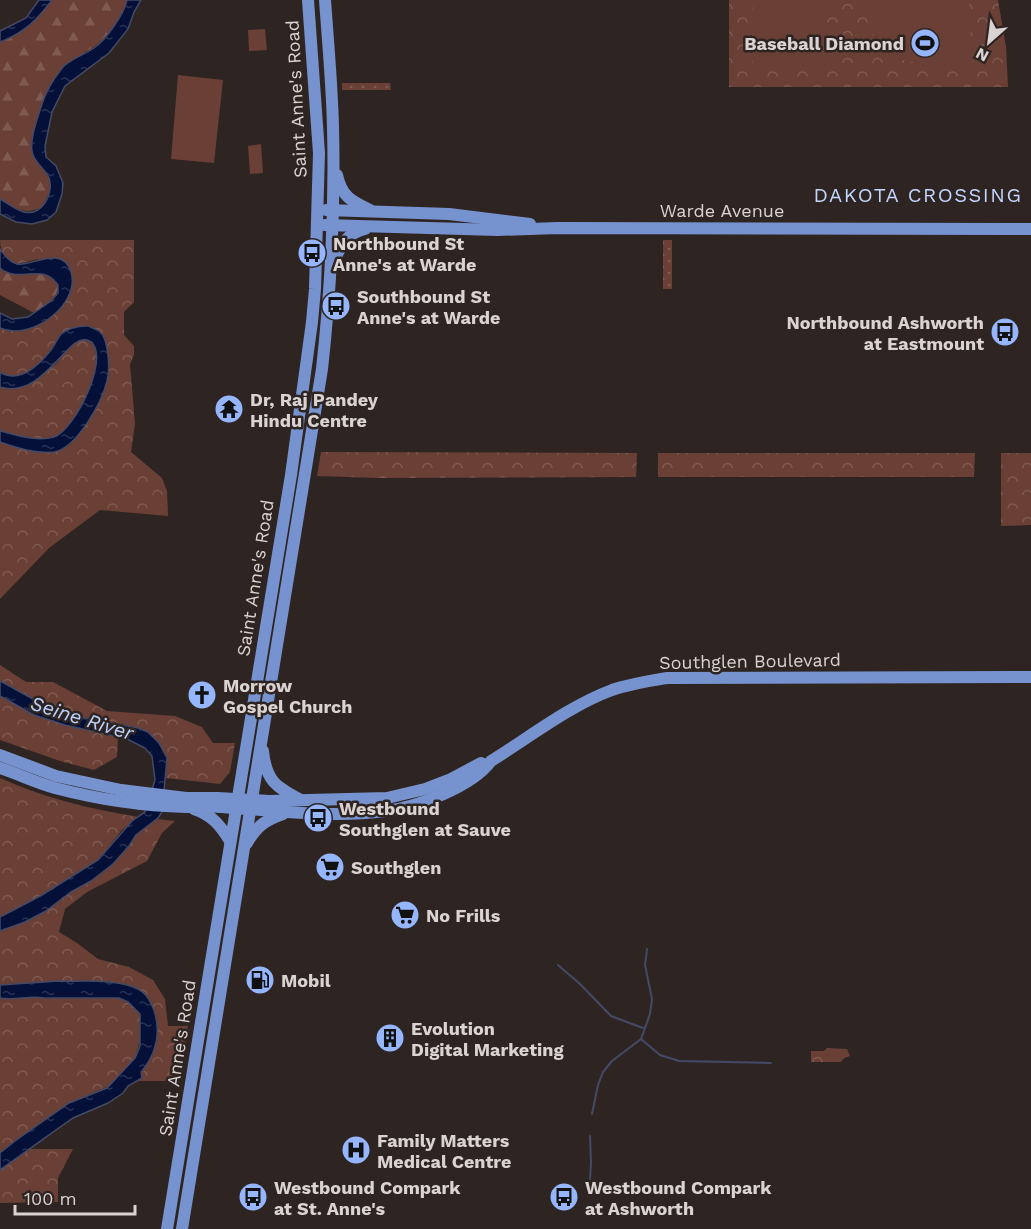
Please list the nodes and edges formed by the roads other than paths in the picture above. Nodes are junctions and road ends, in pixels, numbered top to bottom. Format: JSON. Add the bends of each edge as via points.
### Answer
{"nodes":[{"id":1,"x":309,"y":0,"type":"edge"},
{"id":2,"x":325,"y":0,"type":"edge"},
{"id":3,"x":333,"y":153,"type":"junction"},
{"id":4,"x":318,"y":210,"type":"junction"},
{"id":5,"x":333,"y":211,"type":"junction"},
{"id":6,"x":374,"y":212,"type":"junction"},
{"id":7,"x":317,"y":225,"type":"junction"},
{"id":8,"x":332,"y":226,"type":"junction"},
{"id":9,"x":381,"y":227,"type":"junction"},
{"id":10,"x":558,"y":228,"type":"junction"},
{"id":11,"x":1031,"y":229,"type":"edge"},
{"id":12,"x":330,"y":272,"type":"junction"},
{"id":13,"x":1031,"y":677,"type":"edge"},
{"id":14,"x":262,"y":739,"type":"junction"},
{"id":15,"x":0,"y":755,"type":"edge"},
{"id":16,"x":491,"y":761,"type":"junction"},
{"id":17,"x":0,"y":768,"type":"edge"},
{"id":18,"x":120,"y":796,"type":"junction"},
{"id":19,"x":302,"y":800,"type":"junction"},
{"id":20,"x":187,"y":804,"type":"junction"},
{"id":21,"x":237,"y":804,"type":"junction"},
{"id":22,"x":251,"y":805,"type":"junction"},
{"id":23,"x":290,"y":812,"type":"junction"},
{"id":24,"x":230,"y":841,"type":"junction"},
{"id":25,"x":244,"y":849,"type":"junction"},
{"id":26,"x":167,"y":1229,"type":"edge"},
{"id":27,"x":182,"y":1229,"type":"edge"}],
"edges":[{"from":1,"to":4,"type":"main road","name":"Saint Anne's Road","via":[[319,153]]},
{"from":2,"to":3,"type":"main road","name":"Saint Anne's Road"},
{"from":3,"to":5,"type":"main road","name":"Saint Anne's Road"},
{"from":3,"to":6,"type":"main road","via":[[344,194]]},
{"from":4,"to":5,"type":"main road","name":"Warde Avenue"},
{"from":4,"to":7,"type":"main road","name":"Saint Anne's Road"},
{"from":5,"to":6,"type":"main road","name":"Warde Avenue"},
{"from":5,"to":8,"type":"main road","name":"Saint Anne's Road"},
{"from":6,"to":10,"type":"main road","name":"Warde Avenue","via":[[449,214]]},
{"from":7,"to":8,"type":"main road","name":"Warde Avenue"},
{"from":7,"to":21,"type":"main road","name":"Saint Anne's Road","via":[[315,289],[301,401]]},
{"from":8,"to":9,"type":"main road","name":"Warde Avenue"},
{"from":8,"to":12,"type":"main road","name":"Saint Anne's Road"},
{"from":9,"to":10,"type":"main road","name":"Warde Avenue"},
{"from":9,"to":12,"type":"main road","via":[[362,229],[346,238]]},
{"from":10,"to":11,"type":"main road","name":"Warde Avenue"},
{"from":12,"to":14,"type":"main road","name":"Saint Anne's Road","via":[[322,369]]},
{"from":13,"to":16,"type":"main road","name":"Southglen Boulevard","via":[[655,680],[594,698]]},
{"from":14,"to":19,"type":"main road","via":[[265,765],[272,780]]},
{"from":14,"to":22,"type":"main road","name":"Saint Anne's Road"},
{"from":15,"to":18,"type":"main road"},
{"from":16,"to":19,"type":"main road","name":"Southglen Boulevard","via":[[425,789],[387,798]]},
{"from":16,"to":23,"type":"main road","name":"Southglen Boulevard","via":[[455,788],[389,811]]},
{"from":17,"to":18,"type":"main road","via":[[54,788]]},
{"from":18,"to":20,"type":"main road","name":"Southglen Boulevard"},
{"from":19,"to":22,"type":"main road","name":"Southglen Boulevard"},
{"from":20,"to":21,"type":"main road","name":"Southglen Boulevard"},
{"from":20,"to":24,"type":"main road","via":[[210,816]]},
{"from":21,"to":22,"type":"main road","name":"Southglen Boulevard"},
{"from":21,"to":24,"type":"main road","name":"Saint Anne's Road"},
{"from":22,"to":23,"type":"main road","name":"Southglen Boulevard"},
{"from":22,"to":25,"type":"main road","name":"Saint Anne's Road"},
{"from":23,"to":25,"type":"main road","via":[[264,821]]},
{"from":24,"to":26,"type":"main road","name":"Saint Anne's Road"},
{"from":25,"to":27,"type":"main road","name":"Saint Anne's Road"}]}
